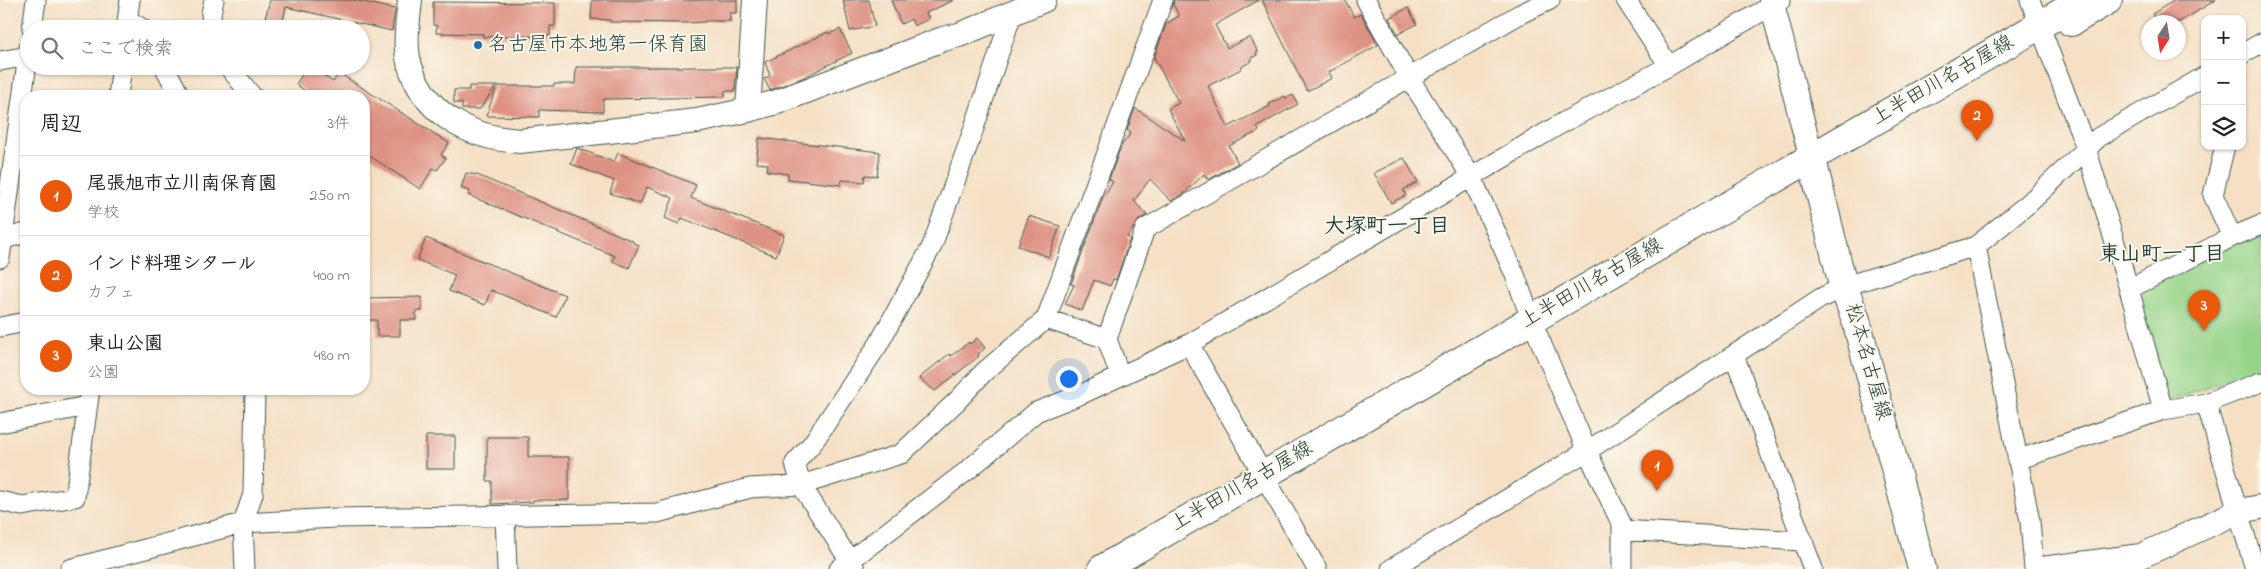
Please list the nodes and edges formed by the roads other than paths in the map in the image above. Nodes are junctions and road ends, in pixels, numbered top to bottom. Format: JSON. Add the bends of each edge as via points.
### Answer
{"nodes":[{"id":1,"x":36,"y":0,"type":"edge"},
{"id":2,"x":130,"y":0,"type":"edge"},
{"id":3,"x":214,"y":0,"type":"edge"},
{"id":4,"x":410,"y":0,"type":"edge"},
{"id":5,"x":755,"y":0,"type":"edge"},
{"id":6,"x":1044,"y":0,"type":"edge"},
{"id":7,"x":1163,"y":0,"type":"edge"},
{"id":8,"x":1366,"y":0,"type":"edge"},
{"id":9,"x":1550,"y":0,"type":"edge"},
{"id":10,"x":1626,"y":0,"type":"edge"},
{"id":11,"x":2030,"y":0,"type":"edge"},
{"id":12,"x":2084,"y":0,"type":"edge"},
{"id":13,"x":2108,"y":0,"type":"edge"},
{"id":14,"x":1775,"y":2,"type":"edge"},
{"id":15,"x":1012,"y":14,"type":"junction"},
{"id":16,"x":33,"y":20,"type":"edge"},
{"id":17,"x":132,"y":20,"type":"edge"},
{"id":18,"x":211,"y":20,"type":"edge"},
{"id":19,"x":2042,"y":32,"type":"junction"},
{"id":20,"x":20,"y":55,"type":"edge"},
{"id":21,"x":0,"y":62,"type":"edge"},
{"id":22,"x":1669,"y":66,"type":"junction"},
{"id":23,"x":23,"y":75,"type":"edge"},
{"id":24,"x":121,"y":75,"type":"edge"},
{"id":25,"x":169,"y":75,"type":"edge"},
{"id":26,"x":235,"y":75,"type":"edge"},
{"id":27,"x":2201,"y":78,"type":"edge"},
{"id":28,"x":1410,"y":79,"type":"junction"},
{"id":29,"x":20,"y":90,"type":"edge"},
{"id":30,"x":20,"y":90,"type":"edge"},
{"id":31,"x":119,"y":90,"type":"edge"},
{"id":32,"x":177,"y":90,"type":"edge"},
{"id":33,"x":247,"y":90,"type":"edge"},
{"id":34,"x":748,"y":110,"type":"junction"},
{"id":35,"x":8,"y":148,"type":"edge"},
{"id":36,"x":2086,"y":148,"type":"junction"},
{"id":37,"x":2224,"y":150,"type":"edge"},
{"id":38,"x":1813,"y":163,"type":"junction"},
{"id":39,"x":1472,"y":178,"type":"junction"},
{"id":40,"x":2261,"y":225,"type":"edge"},
{"id":41,"x":20,"y":235,"type":"edge"},
{"id":42,"x":2232,"y":237,"type":"junction"},
{"id":43,"x":1,"y":240,"type":"edge"},
{"id":44,"x":1976,"y":246,"type":"junction"},
{"id":45,"x":0,"y":258,"type":"edge"},
{"id":46,"x":1845,"y":286,"type":"junction"},
{"id":47,"x":2129,"y":289,"type":"junction"},
{"id":48,"x":1046,"y":319,"type":"junction"},
{"id":49,"x":20,"y":323,"type":"edge"},
{"id":50,"x":1534,"y":326,"type":"junction"},
{"id":51,"x":0,"y":327,"type":"edge"},
{"id":52,"x":1107,"y":339,"type":"junction"},
{"id":53,"x":1188,"y":344,"type":"junction"},
{"id":54,"x":1734,"y":355,"type":"junction"},
{"id":55,"x":1120,"y":376,"type":"junction"},
{"id":56,"x":2261,"y":382,"type":"edge"},
{"id":57,"x":255,"y":395,"type":"edge"},
{"id":58,"x":88,"y":397,"type":"edge"},
{"id":59,"x":2206,"y":404,"type":"junction"},
{"id":60,"x":2163,"y":410,"type":"junction"},
{"id":61,"x":0,"y":423,"type":"edge"},
{"id":62,"x":1587,"y":451,"type":"junction"},
{"id":63,"x":2016,"y":460,"type":"junction"},
{"id":64,"x":1267,"y":481,"type":"junction"},
{"id":65,"x":802,"y":485,"type":"junction"},
{"id":66,"x":0,"y":502,"type":"edge"},
{"id":67,"x":2250,"y":509,"type":"edge"},
{"id":68,"x":505,"y":515,"type":"junction"},
{"id":69,"x":243,"y":523,"type":"junction"},
{"id":70,"x":1622,"y":530,"type":"junction"},
{"id":71,"x":1802,"y":541,"type":"junction"},
{"id":72,"x":1411,"y":564,"type":"edge"},
{"id":73,"x":848,"y":566,"type":"edge"},
{"id":74,"x":70,"y":569,"type":"edge"},
{"id":75,"x":245,"y":569,"type":"edge"},
{"id":76,"x":507,"y":569,"type":"edge"},
{"id":77,"x":1102,"y":569,"type":"edge"},
{"id":78,"x":1129,"y":569,"type":"edge"},
{"id":79,"x":1317,"y":569,"type":"edge"},
{"id":80,"x":1391,"y":569,"type":"edge"},
{"id":81,"x":1622,"y":569,"type":"edge"},
{"id":82,"x":1812,"y":569,"type":"edge"},
{"id":83,"x":1922,"y":569,"type":"edge"},
{"id":84,"x":2034,"y":569,"type":"edge"},
{"id":85,"x":2042,"y":569,"type":"edge"},
{"id":86,"x":2255,"y":569,"type":"edge"}],
"edges":[{"from":1,"to":16,"type":"street"},
{"from":2,"to":17,"type":"street"},
{"from":3,"to":18,"type":"street"},
{"from":4,"to":34,"type":"street","via":[[406,40],[410,68],[421,91],[441,114],[466,129],[495,139],[520,140],[697,120]]},
{"from":5,"to":34,"type":"street"},
{"from":6,"to":15,"type":"street"},
{"from":7,"to":48,"type":"street"},
{"from":8,"to":28,"type":"street"},
{"from":9,"to":28,"type":"street","via":[[1520,14]]},
{"from":10,"to":22,"type":"street"},
{"from":11,"to":19,"type":"street"},
{"from":12,"to":19,"type":"main road","name":"上半田川名古屋線"},
{"from":13,"to":19,"type":"main road","name":"上半田川名古屋線"},
{"from":14,"to":22,"type":"street"},
{"from":14,"to":38,"type":"street"},
{"from":15,"to":34,"type":"street"},
{"from":15,"to":65,"type":"street","via":[[932,246],[878,344],[812,444],[795,463]]},
{"from":19,"to":36,"type":"street"},
{"from":19,"to":38,"type":"main road","name":"上半田川名古屋線"},
{"from":20,"to":21,"type":"street"},
{"from":22,"to":39,"type":"street","via":[[1564,122]]},
{"from":23,"to":30,"type":"street"},
{"from":24,"to":31,"type":"street"},
{"from":25,"to":32,"type":"street"},
{"from":26,"to":33,"type":"street"},
{"from":27,"to":36,"type":"street","via":[[2099,137]]},
{"from":28,"to":39,"type":"street"},
{"from":28,"to":52,"type":"street","via":[[1145,229]]},
{"from":29,"to":35,"type":"street"},
{"from":35,"to":43,"type":"street"},
{"from":36,"to":44,"type":"street","via":[[2029,203]]},
{"from":36,"to":47,"type":"street"},
{"from":37,"to":42,"type":"street","via":[[2213,195]]},
{"from":38,"to":46,"type":"main road","name":"松本名古屋線"},
{"from":38,"to":50,"type":"main road","name":"上半田川名古屋線"},
{"from":39,"to":50,"type":"street","via":[[1515,274]]},
{"from":39,"to":53,"type":"street"},
{"from":40,"to":42,"type":"street"},
{"from":41,"to":43,"type":"street"},
{"from":42,"to":47,"type":"street"},
{"from":43,"to":45,"type":"street"},
{"from":44,"to":46,"type":"street"},
{"from":44,"to":63,"type":"street"},
{"from":46,"to":54,"type":"street"},
{"from":46,"to":83,"type":"main road","name":"松本名古屋線"},
{"from":47,"to":60,"type":"street"},
{"from":48,"to":52,"type":"street"},
{"from":48,"to":65,"type":"street","via":[[984,372],[901,454]]},
{"from":49,"to":51,"type":"street"},
{"from":50,"to":62,"type":"street"},
{"from":50,"to":64,"type":"main road","name":"上半田川名古屋線"},
{"from":52,"to":55,"type":"street"},
{"from":53,"to":55,"type":"street"},
{"from":53,"to":64,"type":"street"},
{"from":54,"to":62,"type":"street"},
{"from":54,"to":71,"type":"street"},
{"from":55,"to":73,"type":"street","via":[[1036,412]]},
{"from":56,"to":59,"type":"street"},
{"from":57,"to":69,"type":"street","via":[[253,494]]},
{"from":58,"to":61,"type":"street"},
{"from":58,"to":66,"type":"street","via":[[75,497],[22,506]]},
{"from":59,"to":60,"type":"street"},
{"from":59,"to":67,"type":"street"},
{"from":60,"to":63,"type":"street"},
{"from":62,"to":70,"type":"street"},
{"from":62,"to":72,"type":"street"},
{"from":63,"to":84,"type":"street","via":[[2030,521]]},
{"from":64,"to":77,"type":"main road","name":"上半田川名古屋線"},
{"from":64,"to":78,"type":"main road","name":"上半田川名古屋線"},
{"from":64,"to":79,"type":"street"},
{"from":65,"to":68,"type":"street","via":[[750,488],[656,513]]},
{"from":65,"to":73,"type":"street"},
{"from":67,"to":85,"type":"street","via":[[2141,556]]},
{"from":67,"to":86,"type":"street"},
{"from":68,"to":69,"type":"street"},
{"from":68,"to":76,"type":"street"},
{"from":69,"to":74,"type":"street"},
{"from":69,"to":75,"type":"street"},
{"from":70,"to":71,"type":"street"},
{"from":70,"to":81,"type":"street"},
{"from":71,"to":82,"type":"street"},
{"from":72,"to":80,"type":"street"}]}
